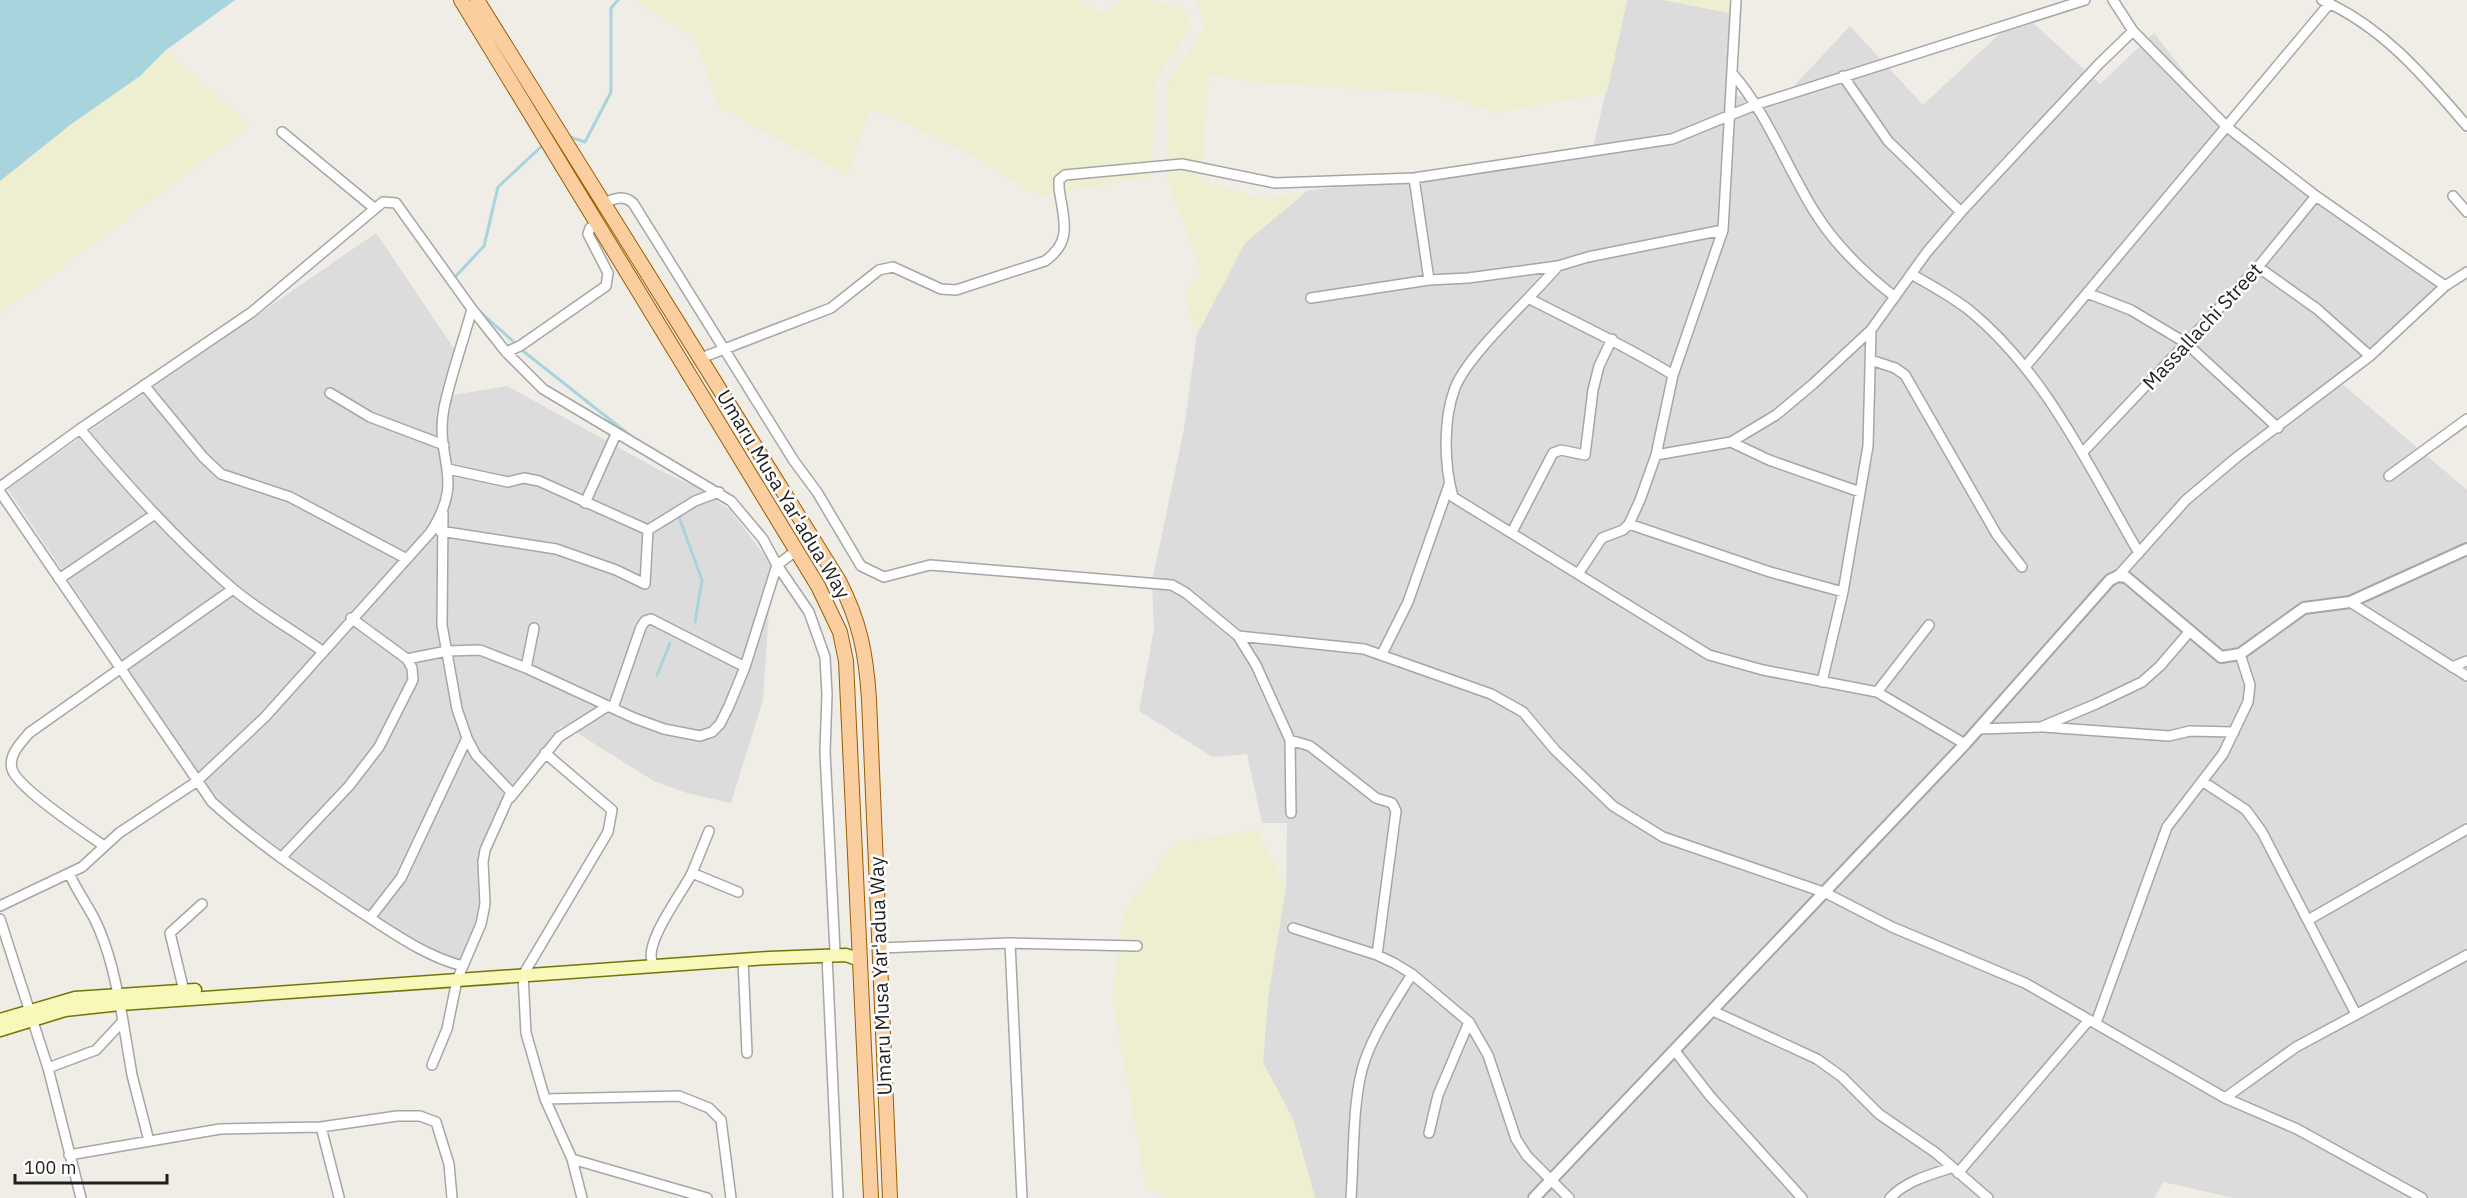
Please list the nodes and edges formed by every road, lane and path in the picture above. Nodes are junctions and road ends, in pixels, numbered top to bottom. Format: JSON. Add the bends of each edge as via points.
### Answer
{"nodes":[{"id":1,"x":461,"y":0,"type":"edge"},
{"id":2,"x":477,"y":0,"type":"edge"},
{"id":3,"x":1736,"y":0,"type":"edge"},
{"id":4,"x":2085,"y":0,"type":"edge"},
{"id":5,"x":2113,"y":0,"type":"edge"},
{"id":6,"x":2326,"y":2,"type":"edge"},
{"id":7,"x":2133,"y":31,"type":"junction"},
{"id":8,"x":1732,"y":73,"type":"junction"},
{"id":9,"x":1843,"y":76,"type":"junction"},
{"id":10,"x":1755,"y":105,"type":"junction"},
{"id":11,"x":1730,"y":114,"type":"junction"},
{"id":12,"x":2467,"y":126,"type":"edge"},
{"id":13,"x":2227,"y":127,"type":"junction"},
{"id":14,"x":282,"y":132,"type":"dead end"},
{"id":15,"x":1414,"y":178,"type":"junction"},
{"id":16,"x":2316,"y":196,"type":"junction"},
{"id":17,"x":2452,"y":196,"type":"dead end"},
{"id":18,"x":603,"y":203,"type":"junction"},
{"id":19,"x":374,"y":208,"type":"junction"},
{"id":20,"x":1961,"y":212,"type":"junction"},
{"id":21,"x":2467,"y":212,"type":"edge"},
{"id":22,"x":598,"y":222,"type":"junction"},
{"id":23,"x":1723,"y":230,"type":"junction"},
{"id":24,"x":1558,"y":266,"type":"junction"},
{"id":25,"x":2258,"y":267,"type":"junction"},
{"id":26,"x":2467,"y":272,"type":"edge"},
{"id":27,"x":1911,"y":274,"type":"junction"},
{"id":28,"x":1429,"y":280,"type":"junction"},
{"id":29,"x":2445,"y":286,"type":"junction"},
{"id":30,"x":2087,"y":293,"type":"junction"},
{"id":31,"x":1895,"y":297,"type":"junction"},
{"id":32,"x":1311,"y":298,"type":"dead end"},
{"id":33,"x":1530,"y":298,"type":"junction"},
{"id":34,"x":472,"y":309,"type":"junction"},
{"id":35,"x":1871,"y":330,"type":"junction"},
{"id":36,"x":1612,"y":339,"type":"junction"},
{"id":37,"x":2186,"y":343,"type":"junction"},
{"id":38,"x":725,"y":351,"type":"junction"},
{"id":39,"x":506,"y":352,"type":"junction"},
{"id":40,"x":2370,"y":356,"type":"junction"},
{"id":41,"x":701,"y":358,"type":"junction"},
{"id":42,"x":1871,"y":360,"type":"junction"},
{"id":43,"x":2025,"y":368,"type":"junction"},
{"id":44,"x":1673,"y":375,"type":"junction"},
{"id":45,"x":144,"y":385,"type":"junction"},
{"id":46,"x":330,"y":393,"type":"dead end"},
{"id":47,"x":2467,"y":419,"type":"edge"},
{"id":48,"x":2278,"y":428,"type":"junction"},
{"id":49,"x":80,"y":429,"type":"junction"},
{"id":50,"x":616,"y":434,"type":"junction"},
{"id":51,"x":1731,"y":442,"type":"junction"},
{"id":52,"x":444,"y":445,"type":"junction"},
{"id":53,"x":2084,"y":452,"type":"junction"},
{"id":54,"x":1656,"y":455,"type":"junction"},
{"id":55,"x":448,"y":469,"type":"junction"},
{"id":56,"x":2388,"y":476,"type":"dead end"},
{"id":57,"x":1449,"y":485,"type":"junction"},
{"id":58,"x":0,"y":487,"type":"edge"},
{"id":59,"x":0,"y":492,"type":"edge"},
{"id":60,"x":719,"y":492,"type":"junction"},
{"id":61,"x":1860,"y":492,"type":"junction"},
{"id":62,"x":585,"y":503,"type":"junction"},
{"id":63,"x":443,"y":513,"type":"junction"},
{"id":64,"x":155,"y":514,"type":"junction"},
{"id":65,"x":1629,"y":524,"type":"junction"},
{"id":66,"x":648,"y":530,"type":"junction"},
{"id":67,"x":443,"y":531,"type":"junction"},
{"id":68,"x":1512,"y":532,"type":"junction"},
{"id":69,"x":430,"y":533,"type":"junction"},
{"id":70,"x":797,"y":549,"type":"junction"},
{"id":71,"x":2467,"y":549,"type":"edge"},
{"id":72,"x":2139,"y":553,"type":"junction"},
{"id":73,"x":405,"y":558,"type":"junction"},
{"id":74,"x":777,"y":565,"type":"junction"},
{"id":75,"x":2022,"y":567,"type":"dead end"},
{"id":76,"x":1578,"y":573,"type":"junction"},
{"id":77,"x":2118,"y":576,"type":"junction"},
{"id":78,"x":59,"y":579,"type":"junction"},
{"id":79,"x":233,"y":589,"type":"junction"},
{"id":80,"x":1843,"y":592,"type":"junction"},
{"id":81,"x":2350,"y":602,"type":"junction"},
{"id":82,"x":351,"y":618,"type":"junction"},
{"id":83,"x":1929,"y":625,"type":"dead end"},
{"id":84,"x":534,"y":628,"type":"dead end"},
{"id":85,"x":2190,"y":631,"type":"junction"},
{"id":86,"x":1238,"y":636,"type":"junction"},
{"id":87,"x":322,"y":651,"type":"junction"},
{"id":88,"x":447,"y":651,"type":"junction"},
{"id":89,"x":1382,"y":654,"type":"junction"},
{"id":90,"x":2240,"y":654,"type":"junction"},
{"id":91,"x":407,"y":659,"type":"junction"},
{"id":92,"x":2467,"y":661,"type":"edge"},
{"id":93,"x":745,"y":667,"type":"junction"},
{"id":94,"x":2452,"y":667,"type":"junction"},
{"id":95,"x":526,"y":668,"type":"junction"},
{"id":96,"x":120,"y":669,"type":"junction"},
{"id":97,"x":2467,"y":676,"type":"edge"},
{"id":98,"x":1822,"y":682,"type":"junction"},
{"id":99,"x":1877,"y":692,"type":"junction"},
{"id":100,"x":610,"y":707,"type":"junction"},
{"id":101,"x":2041,"y":727,"type":"junction"},
{"id":102,"x":1978,"y":729,"type":"junction"},
{"id":103,"x":2234,"y":732,"type":"junction"},
{"id":104,"x":467,"y":738,"type":"junction"},
{"id":105,"x":1290,"y":740,"type":"junction"},
{"id":106,"x":1965,"y":744,"type":"junction"},
{"id":107,"x":545,"y":753,"type":"junction"},
{"id":108,"x":2202,"y":781,"type":"junction"},
{"id":109,"x":196,"y":782,"type":"junction"},
{"id":110,"x":508,"y":800,"type":"junction"},
{"id":111,"x":1292,"y":813,"type":"dead end"},
{"id":112,"x":2467,"y":829,"type":"edge"},
{"id":113,"x":710,"y":831,"type":"dead end"},
{"id":114,"x":104,"y":846,"type":"junction"},
{"id":115,"x":281,"y":858,"type":"junction"},
{"id":116,"x":69,"y":873,"type":"junction"},
{"id":117,"x":692,"y":873,"type":"junction"},
{"id":118,"x":738,"y":892,"type":"dead end"},
{"id":119,"x":1826,"y":893,"type":"junction"},
{"id":120,"x":202,"y":904,"type":"dead end"},
{"id":121,"x":0,"y":906,"type":"edge"},
{"id":122,"x":370,"y":918,"type":"junction"},
{"id":123,"x":0,"y":919,"type":"edge"},
{"id":124,"x":2308,"y":920,"type":"junction"},
{"id":125,"x":1293,"y":928,"type":"dead end"},
{"id":126,"x":1010,"y":943,"type":"junction"},
{"id":127,"x":859,"y":944,"type":"junction"},
{"id":128,"x":1137,"y":946,"type":"dead end"},
{"id":129,"x":879,"y":948,"type":"junction"},
{"id":130,"x":831,"y":954,"type":"junction"},
{"id":131,"x":1377,"y":955,"type":"junction"},
{"id":132,"x":2467,"y":956,"type":"edge"},
{"id":133,"x":744,"y":959,"type":"junction"},
{"id":134,"x":860,"y":960,"type":"junction"},
{"id":135,"x":652,"y":961,"type":"junction"},
{"id":136,"x":525,"y":971,"type":"junction"},
{"id":137,"x":460,"y":972,"type":"junction"},
{"id":138,"x":1412,"y":974,"type":"junction"},
{"id":139,"x":184,"y":991,"type":"junction"},
{"id":140,"x":120,"y":999,"type":"junction"},
{"id":141,"x":1713,"y":1011,"type":"junction"},
{"id":142,"x":30,"y":1014,"type":"junction"},
{"id":143,"x":2356,"y":1014,"type":"junction"},
{"id":144,"x":0,"y":1020,"type":"edge"},
{"id":145,"x":123,"y":1021,"type":"junction"},
{"id":146,"x":2092,"y":1021,"type":"junction"},
{"id":147,"x":1469,"y":1022,"type":"junction"},
{"id":148,"x":0,"y":1030,"type":"edge"},
{"id":149,"x":1675,"y":1051,"type":"junction"},
{"id":150,"x":747,"y":1053,"type":"dead end"},
{"id":151,"x":432,"y":1065,"type":"dead end"},
{"id":152,"x":48,"y":1068,"type":"junction"},
{"id":153,"x":2225,"y":1098,"type":"junction"},
{"id":154,"x":545,"y":1099,"type":"junction"},
{"id":155,"x":321,"y":1127,"type":"junction"},
{"id":156,"x":1429,"y":1133,"type":"dead end"},
{"id":157,"x":149,"y":1141,"type":"junction"},
{"id":158,"x":69,"y":1155,"type":"junction"},
{"id":159,"x":572,"y":1159,"type":"junction"},
{"id":160,"x":1955,"y":1170,"type":"junction"},
{"id":161,"x":1552,"y":1179,"type":"junction"},
{"id":162,"x":81,"y":1198,"type":"edge"},
{"id":163,"x":338,"y":1198,"type":"edge"},
{"id":164,"x":452,"y":1198,"type":"edge"},
{"id":165,"x":582,"y":1198,"type":"edge"},
{"id":166,"x":707,"y":1198,"type":"edge"},
{"id":167,"x":731,"y":1198,"type":"edge"},
{"id":168,"x":838,"y":1198,"type":"edge"},
{"id":169,"x":871,"y":1198,"type":"edge"},
{"id":170,"x":890,"y":1198,"type":"edge"},
{"id":171,"x":1022,"y":1198,"type":"edge"},
{"id":172,"x":1351,"y":1198,"type":"edge"},
{"id":173,"x":1534,"y":1198,"type":"edge"},
{"id":174,"x":1569,"y":1198,"type":"edge"},
{"id":175,"x":1802,"y":1198,"type":"edge"},
{"id":176,"x":1890,"y":1198,"type":"edge"},
{"id":177,"x":1988,"y":1198,"type":"edge"},
{"id":178,"x":2422,"y":1198,"type":"edge"}],
"edges":[{"from":1,"to":22,"type":"main road","name":"Umaru Musa Yar'adua Way"},
{"from":2,"to":18,"type":"main road","name":"Umaru Musa Yar'adua Way"},
{"from":3,"to":8,"type":"street"},
{"from":4,"to":9,"type":"street"},
{"from":5,"to":7,"type":"street"},
{"from":6,"to":12,"type":"street","via":[[2371,28],[2410,60]]},
{"from":6,"to":13,"type":"street"},
{"from":7,"to":13,"type":"street"},
{"from":7,"to":20,"type":"street"},
{"from":8,"to":10,"type":"street"},
{"from":8,"to":11,"type":"street"},
{"from":9,"to":10,"type":"street"},
{"from":9,"to":20,"type":"street","via":[[1888,141]]},
{"from":10,"to":11,"type":"street"},
{"from":10,"to":31,"type":"street","via":[[1814,212],[1839,245]]},
{"from":11,"to":15,"type":"street","via":[[1672,139]]},
{"from":11,"to":23,"type":"street"},
{"from":13,"to":16,"type":"street"},
{"from":13,"to":30,"type":"street"},
{"from":14,"to":19,"type":"street"},
{"from":15,"to":28,"type":"street"},
{"from":15,"to":38,"type":"street","via":[[1275,183],[1182,164],[1065,175],[1059,180],[1064,242],[1046,261],[956,290],[941,289],[893,267],[879,270],[831,308]]},
{"from":16,"to":25,"type":"street","name":"Massallachi Street"},
{"from":16,"to":29,"type":"street"},
{"from":17,"to":21,"type":"street"},
{"from":18,"to":38,"type":"street","via":[[621,197],[633,203]]},
{"from":18,"to":41,"type":"main road","name":"Umaru Musa Yar'adua Way"},
{"from":19,"to":34,"type":"street","via":[[383,202],[396,203]]},
{"from":19,"to":45,"type":"street","via":[[252,312]]},
{"from":20,"to":27,"type":"street"},
{"from":22,"to":39,"type":"street","via":[[588,234],[608,273],[606,286]]},
{"from":22,"to":70,"type":"main road","name":"Umaru Musa Yar'adua Way"},
{"from":23,"to":24,"type":"street"},
{"from":23,"to":44,"type":"street"},
{"from":24,"to":28,"type":"street","via":[[1468,279]]},
{"from":24,"to":33,"type":"street"},
{"from":25,"to":37,"type":"street","name":"Massallachi Street"},
{"from":25,"to":40,"type":"street","via":[[2317,309]]},
{"from":26,"to":29,"type":"street"},
{"from":27,"to":31,"type":"street"},
{"from":27,"to":43,"type":"street","via":[[1970,311]]},
{"from":28,"to":32,"type":"street"},
{"from":29,"to":40,"type":"street"},
{"from":30,"to":37,"type":"street","via":[[2131,310]]},
{"from":30,"to":43,"type":"street"},
{"from":31,"to":35,"type":"street"},
{"from":33,"to":36,"type":"street"},
{"from":33,"to":57,"type":"street","via":[[1479,352],[1455,388],[1445,445]]},
{"from":34,"to":39,"type":"street"},
{"from":34,"to":52,"type":"street","via":[[444,408]]},
{"from":35,"to":42,"type":"street"},
{"from":35,"to":51,"type":"street","via":[[1776,415]]},
{"from":36,"to":44,"type":"street"},
{"from":36,"to":68,"type":"street","via":[[1593,390],[1585,455],[1561,450],[1553,453]]},
{"from":37,"to":48,"type":"street"},
{"from":37,"to":53,"type":"street","name":"Massallachi Street"},
{"from":38,"to":41,"type":"street"},
{"from":38,"to":86,"type":"street","via":[[861,566],[884,577],[930,565],[1167,585],[1185,592]]},
{"from":39,"to":50,"type":"street","via":[[543,389]]},
{"from":40,"to":48,"type":"street"},
{"from":41,"to":129,"type":"main road","name":"Umaru Musa Yar'adua Way","via":[[839,580],[862,633],[869,699]]},
{"from":42,"to":61,"type":"street","via":[[1868,446]]},
{"from":42,"to":75,"type":"street","via":[[1905,375],[1992,526]]},
{"from":43,"to":53,"type":"street"},
{"from":44,"to":54,"type":"street"},
{"from":45,"to":49,"type":"street"},
{"from":45,"to":73,"type":"street","via":[[221,474],[290,497]]},
{"from":46,"to":52,"type":"street","via":[[370,417]]},
{"from":47,"to":56,"type":"street"},
{"from":48,"to":72,"type":"street","via":[[2186,500]]},
{"from":49,"to":58,"type":"street"},
{"from":49,"to":64,"type":"street"},
{"from":50,"to":60,"type":"street"},
{"from":50,"to":62,"type":"street"},
{"from":51,"to":54,"type":"street"},
{"from":51,"to":61,"type":"street","via":[[1769,460]]},
{"from":52,"to":55,"type":"street"},
{"from":53,"to":72,"type":"street"},
{"from":54,"to":65,"type":"street"},
{"from":55,"to":62,"type":"street","via":[[508,482],[524,478],[539,481]]},
{"from":55,"to":63,"type":"street","via":[[449,495]]},
{"from":57,"to":68,"type":"street","via":[[1452,497]]},
{"from":57,"to":89,"type":"street","via":[[1408,602]]},
{"from":59,"to":78,"type":"street"},
{"from":60,"to":66,"type":"street","via":[[694,501]]},
{"from":60,"to":74,"type":"street","via":[[743,513]]},
{"from":61,"to":80,"type":"street"},
{"from":62,"to":66,"type":"street"},
{"from":63,"to":67,"type":"street"},
{"from":63,"to":69,"type":"street"},
{"from":64,"to":78,"type":"street"},
{"from":64,"to":79,"type":"street"},
{"from":65,"to":76,"type":"street","via":[[1602,538]]},
{"from":65,"to":80,"type":"street","via":[[1770,572]]},
{"from":66,"to":67,"type":"street","via":[[645,584],[556,549]]},
{"from":67,"to":69,"type":"street"},
{"from":67,"to":88,"type":"street","via":[[441,598]]},
{"from":68,"to":76,"type":"street"},
{"from":69,"to":73,"type":"street"},
{"from":70,"to":74,"type":"street"},
{"from":70,"to":127,"type":"main road","name":"Umaru Musa Yar'adua Way","via":[[831,610],[846,661]]},
{"from":71,"to":81,"type":"street"},
{"from":72,"to":77,"type":"street"},
{"from":73,"to":82,"type":"street"},
{"from":74,"to":93,"type":"street"},
{"from":74,"to":130,"type":"street","via":[[809,612],[825,657]]},
{"from":76,"to":98,"type":"street","via":[[1709,655]]},
{"from":77,"to":85,"type":"street","via":[[2126,577]]},
{"from":77,"to":102,"type":"street","via":[[2110,579]]},
{"from":78,"to":96,"type":"street"},
{"from":79,"to":87,"type":"street"},
{"from":79,"to":96,"type":"street"},
{"from":80,"to":98,"type":"street"},
{"from":81,"to":90,"type":"street","via":[[2304,608]]},
{"from":81,"to":94,"type":"street"},
{"from":82,"to":87,"type":"street"},
{"from":82,"to":91,"type":"street"},
{"from":83,"to":99,"type":"street"},
{"from":84,"to":95,"type":"street"},
{"from":85,"to":90,"type":"street","via":[[2221,657]]},
{"from":85,"to":101,"type":"street","via":[[2142,682]]},
{"from":86,"to":89,"type":"street"},
{"from":86,"to":105,"type":"street","via":[[1256,665]]},
{"from":87,"to":109,"type":"street","via":[[265,717]]},
{"from":88,"to":91,"type":"street"},
{"from":88,"to":95,"type":"street","via":[[480,650]]},
{"from":88,"to":104,"type":"street","via":[[457,709]]},
{"from":89,"to":119,"type":"street","via":[[1491,694],[1522,712],[1613,806],[1663,837]]},
{"from":90,"to":103,"type":"street","via":[[2250,685],[2248,702]]},
{"from":91,"to":115,"type":"street","via":[[413,680],[379,747],[349,786]]},
{"from":92,"to":94,"type":"street"},
{"from":93,"to":100,"type":"street","via":[[720,724],[700,736],[664,729]]},
{"from":93,"to":100,"type":"street","via":[[651,619],[645,621]]},
{"from":94,"to":97,"type":"street"},
{"from":95,"to":100,"type":"street"},
{"from":96,"to":109,"type":"street"},
{"from":96,"to":114,"type":"street","via":[[29,733],[13,754],[12,770],[22,786]]},
{"from":98,"to":99,"type":"street"},
{"from":99,"to":106,"type":"street"},
{"from":100,"to":107,"type":"street","via":[[568,729]]},
{"from":101,"to":102,"type":"street"},
{"from":101,"to":103,"type":"street","via":[[2169,736],[2190,731]]},
{"from":102,"to":106,"type":"street"},
{"from":103,"to":108,"type":"street"},
{"from":104,"to":110,"type":"street","via":[[476,755],[508,786]]},
{"from":104,"to":122,"type":"street","via":[[400,878]]},
{"from":105,"to":111,"type":"street"},
{"from":105,"to":131,"type":"street","via":[[1310,746],[1376,798],[1392,803],[1396,811]]},
{"from":106,"to":119,"type":"street"},
{"from":107,"to":110,"type":"street"},
{"from":107,"to":136,"type":"street","via":[[603,800],[612,815],[608,832]]},
{"from":108,"to":124,"type":"street","via":[[2246,810],[2253,819]]},
{"from":108,"to":146,"type":"street","via":[[2167,827]]},
{"from":109,"to":114,"type":"street"},
{"from":109,"to":115,"type":"street","via":[[247,834]]},
{"from":110,"to":137,"type":"street","via":[[485,850],[481,924]]},
{"from":112,"to":124,"type":"street"},
{"from":113,"to":117,"type":"street"},
{"from":114,"to":116,"type":"street","via":[[82,867]]},
{"from":115,"to":122,"type":"street"},
{"from":116,"to":121,"type":"street"},
{"from":116,"to":140,"type":"street","via":[[94,917]]},
{"from":117,"to":118,"type":"street"},
{"from":117,"to":135,"type":"street","via":[[654,940]]},
{"from":119,"to":141,"type":"street"},
{"from":119,"to":146,"type":"street","via":[[1892,927],[2025,983]]},
{"from":120,"to":139,"type":"street","via":[[170,933]]},
{"from":122,"to":137,"type":"street"},
{"from":123,"to":142,"type":"street"},
{"from":124,"to":143,"type":"street"},
{"from":125,"to":131,"type":"street"},
{"from":126,"to":128,"type":"street"},
{"from":126,"to":129,"type":"street"},
{"from":126,"to":171,"type":"street"},
{"from":127,"to":130,"type":"main road"},
{"from":127,"to":134,"type":"main road","name":"Umaru Musa Yar'adua Way"},
{"from":129,"to":170,"type":"main road","name":"Umaru Musa Yar'adua Way"},
{"from":130,"to":133,"type":"main road"},
{"from":130,"to":134,"type":"main road"},
{"from":130,"to":135,"type":"main road","via":[[754,953]]},
{"from":130,"to":168,"type":"street"},
{"from":131,"to":138,"type":"street"},
{"from":132,"to":143,"type":"street"},
{"from":133,"to":136,"type":"main road"},
{"from":133,"to":150,"type":"street"},
{"from":134,"to":169,"type":"main road","name":"Umaru Musa Yar'adua Way"},
{"from":135,"to":136,"type":"main road"},
{"from":136,"to":137,"type":"main road"},
{"from":136,"to":154,"type":"street","via":[[526,1033]]},
{"from":137,"to":139,"type":"main road"},
{"from":137,"to":140,"type":"main road"},
{"from":137,"to":151,"type":"street","via":[[447,1029]]},
{"from":138,"to":147,"type":"street"},
{"from":138,"to":172,"type":"street","via":[[1383,1022],[1358,1083]]},
{"from":139,"to":140,"type":"main road"},
{"from":140,"to":142,"type":"main road"},
{"from":140,"to":145,"type":"street"},
{"from":141,"to":149,"type":"street"},
{"from":141,"to":160,"type":"street","via":[[1817,1059],[1842,1077],[1879,1114]]},
{"from":142,"to":144,"type":"main road"},
{"from":142,"to":148,"type":"main road"},
{"from":142,"to":152,"type":"street"},
{"from":143,"to":153,"type":"street","via":[[2296,1047]]},
{"from":145,"to":152,"type":"street","via":[[96,1050]]},
{"from":145,"to":157,"type":"street"},
{"from":146,"to":153,"type":"street"},
{"from":146,"to":160,"type":"street"},
{"from":147,"to":156,"type":"street","via":[[1438,1095]]},
{"from":147,"to":161,"type":"street","via":[[1488,1055],[1516,1139],[1527,1156]]},
{"from":149,"to":161,"type":"street"},
{"from":149,"to":175,"type":"street"},
{"from":152,"to":158,"type":"street"},
{"from":153,"to":178,"type":"street","via":[[2297,1129]]},
{"from":154,"to":159,"type":"street"},
{"from":154,"to":167,"type":"street","via":[[679,1096],[709,1108],[721,1120]]},
{"from":155,"to":157,"type":"street","via":[[220,1129]]},
{"from":155,"to":163,"type":"street"},
{"from":155,"to":164,"type":"street","via":[[397,1116],[420,1116],[436,1122],[449,1164]]},
{"from":157,"to":158,"type":"street"},
{"from":158,"to":162,"type":"street"},
{"from":159,"to":165,"type":"street"},
{"from":159,"to":166,"type":"street"},
{"from":160,"to":176,"type":"street","via":[[1921,1177]]},
{"from":160,"to":177,"type":"street"},
{"from":161,"to":173,"type":"street"},
{"from":161,"to":174,"type":"street"}]}
